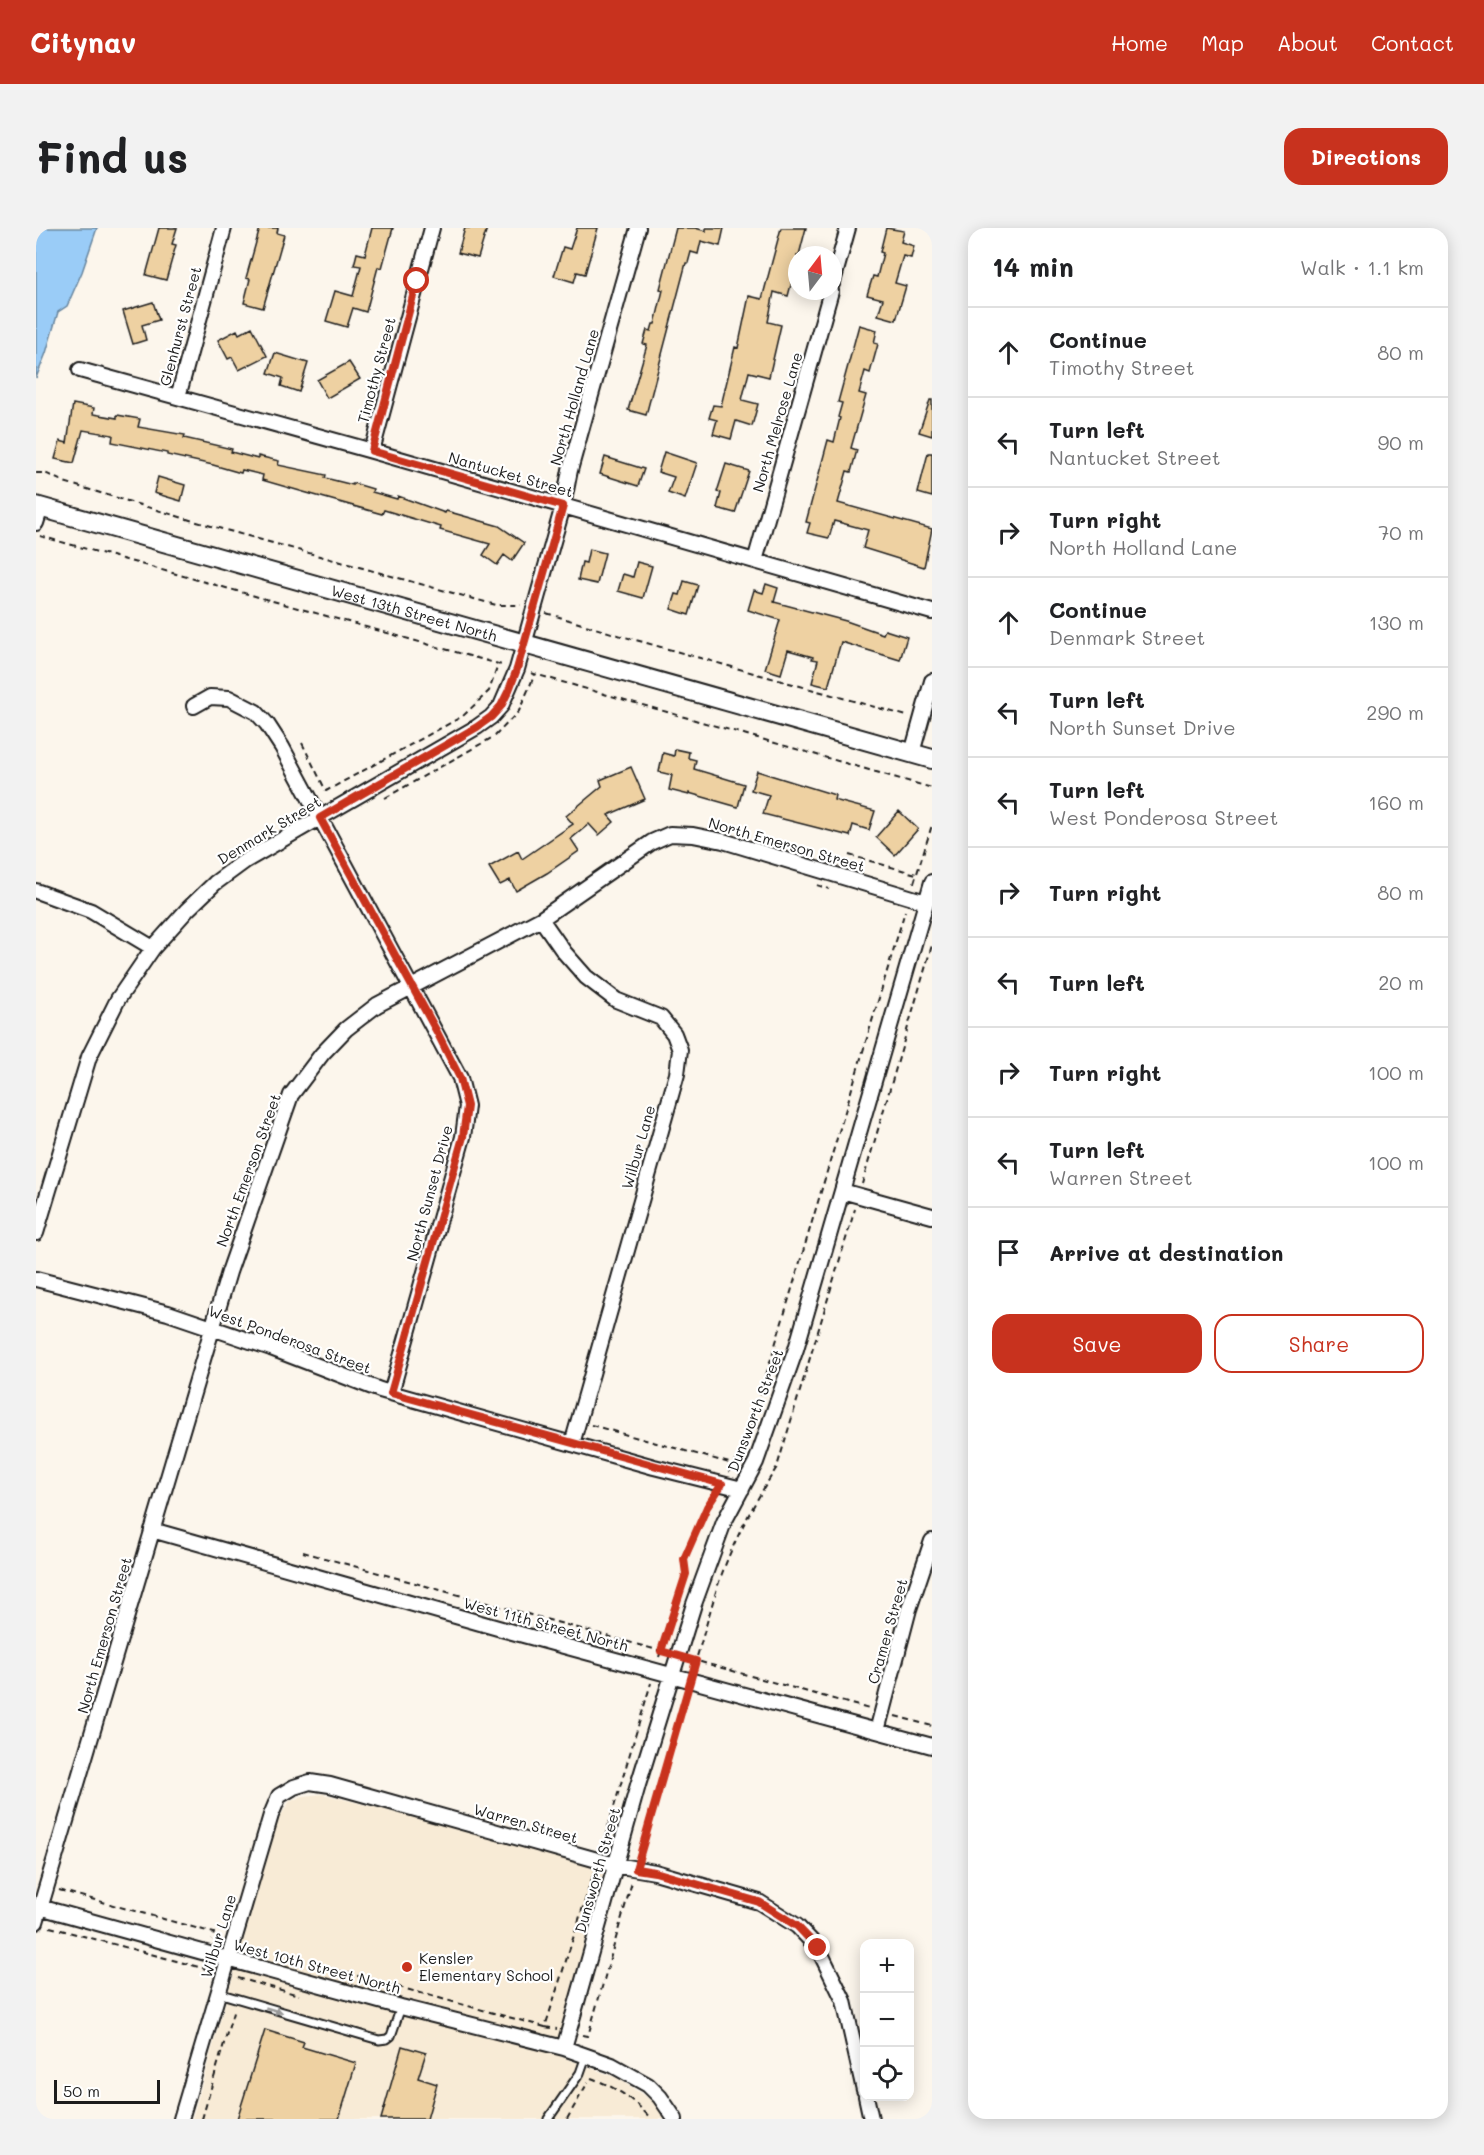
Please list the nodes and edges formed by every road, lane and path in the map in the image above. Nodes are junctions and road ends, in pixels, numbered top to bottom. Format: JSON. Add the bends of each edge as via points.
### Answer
{"nodes":[{"id":1,"x":224,"y":228,"type":"edge"},
{"id":2,"x":432,"y":228,"type":"edge"},
{"id":3,"x":638,"y":228,"type":"edge"},
{"id":4,"x":848,"y":228,"type":"edge"},
{"id":5,"x":842,"y":250,"type":"edge"},
{"id":6,"x":828,"y":300,"type":"edge"},
{"id":7,"x":80,"y":370,"type":"dead end"},
{"id":8,"x":178,"y":397,"type":"junction"},
{"id":9,"x":372,"y":451,"type":"junction"},
{"id":10,"x":36,"y":473,"type":"edge"},
{"id":11,"x":563,"y":506,"type":"junction"},
{"id":12,"x":38,"y":512,"type":"edge"},
{"id":13,"x":36,"y":535,"type":"edge"},
{"id":14,"x":755,"y":561,"type":"junction"},
{"id":15,"x":534,"y":609,"type":"junction"},
{"id":16,"x":932,"y":612,"type":"edge"},
{"id":17,"x":524,"y":644,"type":"junction"},
{"id":18,"x":499,"y":664,"type":"junction"},
{"id":19,"x":517,"y":669,"type":"junction"},
{"id":20,"x":932,"y":681,"type":"edge"},
{"id":21,"x":194,"y":706,"type":"dead end"},
{"id":22,"x":921,"y":720,"type":"junction"},
{"id":23,"x":302,"y":743,"type":"dead end"},
{"id":24,"x":912,"y":753,"type":"junction"},
{"id":25,"x":932,"y":759,"type":"edge"},
{"id":26,"x":932,"y":788,"type":"edge"},
{"id":27,"x":320,"y":818,"type":"junction"},
{"id":28,"x":932,"y":825,"type":"edge"},
{"id":29,"x":849,"y":855,"type":"dead end"},
{"id":30,"x":917,"y":875,"type":"junction"},
{"id":31,"x":932,"y":882,"type":"edge"},
{"id":32,"x":36,"y":891,"type":"edge"},
{"id":33,"x":910,"y":897,"type":"junction"},
{"id":34,"x":926,"y":902,"type":"junction"},
{"id":35,"x":541,"y":919,"type":"junction"},
{"id":36,"x":932,"y":945,"type":"edge"},
{"id":37,"x":153,"y":948,"type":"junction"},
{"id":38,"x":411,"y":986,"type":"junction"},
{"id":39,"x":842,"y":1191,"type":"junction"},
{"id":40,"x":859,"y":1195,"type":"junction"},
{"id":41,"x":932,"y":1216,"type":"edge"},
{"id":42,"x":36,"y":1233,"type":"edge"},
{"id":43,"x":36,"y":1279,"type":"edge"},
{"id":44,"x":212,"y":1328,"type":"junction"},
{"id":45,"x":391,"y":1393,"type":"junction"},
{"id":46,"x":591,"y":1425,"type":"dead end"},
{"id":47,"x":572,"y":1444,"type":"junction"},
{"id":48,"x":734,"y":1464,"type":"junction"},
{"id":49,"x":722,"y":1484,"type":"junction"},
{"id":50,"x":742,"y":1489,"type":"junction"},
{"id":51,"x":152,"y":1530,"type":"junction"},
{"id":52,"x":932,"y":1541,"type":"edge"},
{"id":53,"x":303,"y":1552,"type":"dead end"},
{"id":54,"x":661,"y":1651,"type":"junction"},
{"id":55,"x":678,"y":1656,"type":"junction"},
{"id":56,"x":696,"y":1661,"type":"junction"},
{"id":57,"x":655,"y":1671,"type":"junction"},
{"id":58,"x":672,"y":1676,"type":"junction"},
{"id":59,"x":690,"y":1680,"type":"junction"},
{"id":60,"x":882,"y":1712,"type":"junction"},
{"id":61,"x":932,"y":1726,"type":"edge"},
{"id":62,"x":878,"y":1731,"type":"junction"},
{"id":63,"x":932,"y":1746,"type":"edge"},
{"id":64,"x":310,"y":1782,"type":"joint"},
{"id":65,"x":597,"y":1860,"type":"junction"},
{"id":66,"x":615,"y":1865,"type":"junction"},
{"id":67,"x":636,"y":1869,"type":"junction"},
{"id":68,"x":46,"y":1886,"type":"junction"},
{"id":69,"x":38,"y":1907,"type":"edge"},
{"id":70,"x":36,"y":1922,"type":"edge"},
{"id":71,"x":208,"y":1953,"type":"junction"},
{"id":72,"x":228,"y":1959,"type":"junction"},
{"id":73,"x":204,"y":1969,"type":"dead end"},
{"id":74,"x":336,"y":1989,"type":"junction"},
{"id":75,"x":218,"y":1993,"type":"junction"},
{"id":76,"x":237,"y":1999,"type":"junction"},
{"id":77,"x":401,"y":2007,"type":"junction"},
{"id":78,"x":588,"y":2036,"type":"dead end"},
{"id":79,"x":564,"y":2048,"type":"junction"},
{"id":80,"x":586,"y":2056,"type":"junction"},
{"id":81,"x":860,"y":2072,"type":"edge"},
{"id":82,"x":867,"y":2101,"type":"edge"},
{"id":83,"x":181,"y":2119,"type":"edge"},
{"id":84,"x":202,"y":2119,"type":"edge"},
{"id":85,"x":548,"y":2119,"type":"edge"},
{"id":86,"x":567,"y":2119,"type":"edge"},
{"id":87,"x":651,"y":2119,"type":"edge"},
{"id":88,"x":675,"y":2119,"type":"edge"},
{"id":89,"x":871,"y":2119,"type":"edge"}],
"edges":[{"from":1,"to":8,"type":"street","name":"Glenhurst Street"},
{"from":2,"to":9,"type":"street","name":"Timothy Street"},
{"from":3,"to":11,"type":"street","name":"North Holland Lane"},
{"from":4,"to":5,"type":"street"},
{"from":6,"to":14,"type":"street","name":"North Melrose Lane"},
{"from":7,"to":8,"type":"street","name":"Nantucket Street"},
{"from":8,"to":9,"type":"street","name":"Nantucket Street"},
{"from":9,"to":11,"type":"street","name":"Nantucket Street"},
{"from":10,"to":15,"type":"path","via":[[496,605]]},
{"from":11,"to":14,"type":"street","name":"Nantucket Street"},
{"from":11,"to":15,"type":"street","name":"North Holland Lane"},
{"from":12,"to":17,"type":"street","name":"West 13th Street North"},
{"from":13,"to":18,"type":"path"},
{"from":14,"to":16,"type":"street","name":"Nantucket Street"},
{"from":15,"to":17,"type":"street","name":"North Holland Lane"},
{"from":15,"to":22,"type":"path"},
{"from":17,"to":19,"type":"street","name":"Denmark Street"},
{"from":17,"to":24,"type":"street","name":"West 13th Street North"},
{"from":18,"to":19,"type":"path"},
{"from":18,"to":23,"type":"path","via":[[489,691],[463,716],[326,791]]},
{"from":19,"to":26,"type":"path"},
{"from":19,"to":27,"type":"street","name":"Denmark Street","via":[[501,706],[491,717]]},
{"from":20,"to":22,"type":"street"},
{"from":21,"to":27,"type":"street","name":"North Sunset Drive","via":[[210,697],[229,698],[256,712],[282,747]]},
{"from":22,"to":24,"type":"street"},
{"from":24,"to":25,"type":"street","name":"West 13th Street North"},
{"from":27,"to":37,"type":"street","name":"Denmark Street","via":[[215,883]]},
{"from":27,"to":38,"type":"street","name":"North Sunset Drive"},
{"from":28,"to":30,"type":"path"},
{"from":29,"to":30,"type":"path"},
{"from":30,"to":33,"type":"path"},
{"from":31,"to":34,"type":"street","name":"Dunsworth Street"},
{"from":32,"to":37,"type":"street","via":[[91,911]]},
{"from":33,"to":34,"type":"street","name":"North Emerson Street"},
{"from":33,"to":35,"type":"street","name":"North Emerson Street","via":[[723,841],[670,834],[652,842]]},
{"from":33,"to":48,"type":"path","via":[[744,1449]]},
{"from":34,"to":39,"type":"street","name":"Dunsworth Street"},
{"from":35,"to":38,"type":"street","name":"North Emerson Street"},
{"from":35,"to":47,"type":"street","name":"Wilbur Lane","via":[[586,977],[616,1000],[661,1018],[674,1034],[680,1050],[677,1074]]},
{"from":36,"to":40,"type":"path"},
{"from":37,"to":42,"type":"street","name":"Denmark Street","via":[[118,999],[89,1057]]},
{"from":38,"to":44,"type":"street","name":"North Emerson Street","via":[[346,1029],[291,1095]]},
{"from":38,"to":45,"type":"street","name":"North Sunset Drive","via":[[460,1078],[467,1106],[463,1137]]},
{"from":39,"to":40,"type":"street"},
{"from":39,"to":50,"type":"street","name":"Dunsworth Street","via":[[796,1349],[756,1462]]},
{"from":40,"to":41,"type":"street"},
{"from":40,"to":56,"type":"path","via":[[777,1467],[740,1531],[719,1581]]},
{"from":43,"to":44,"type":"street","name":"West Ponderosa Street"},
{"from":44,"to":45,"type":"street","name":"West Ponderosa Street"},
{"from":44,"to":51,"type":"street","name":"North Emerson Street"},
{"from":45,"to":47,"type":"street","name":"West Ponderosa Street"},
{"from":46,"to":48,"type":"path"},
{"from":47,"to":49,"type":"street","name":"West Ponderosa Street"},
{"from":48,"to":49,"type":"path"},
{"from":49,"to":50,"type":"street","name":"West Ponderosa Street"},
{"from":49,"to":54,"type":"path","via":[[684,1559],[686,1574]]},
{"from":50,"to":55,"type":"street","name":"Dunsworth Street","via":[[724,1522]]},
{"from":51,"to":57,"type":"street","name":"West 11th Street North"},
{"from":51,"to":68,"type":"street","name":"North Emerson Street"},
{"from":52,"to":60,"type":"street","name":"Cramer Street"},
{"from":53,"to":54,"type":"path"},
{"from":54,"to":55,"type":"path"},
{"from":54,"to":57,"type":"path"},
{"from":55,"to":56,"type":"path"},
{"from":55,"to":58,"type":"street","name":"Dunsworth Street"},
{"from":56,"to":59,"type":"path"},
{"from":56,"to":60,"type":"path"},
{"from":57,"to":58,"type":"street","name":"West 11th Street North"},
{"from":57,"to":65,"type":"path"},
{"from":58,"to":59,"type":"street","name":"West 11th Street North"},
{"from":58,"to":66,"type":"street","name":"Dunsworth Street"},
{"from":59,"to":62,"type":"street","name":"West 11th Street North"},
{"from":59,"to":67,"type":"path"},
{"from":60,"to":61,"type":"path"},
{"from":60,"to":62,"type":"street","name":"Cramer Street"},
{"from":62,"to":63,"type":"street","name":"West 11th Street North"},
{"from":64,"to":65,"type":"street","name":"Warren Street"},
{"from":64,"to":72,"type":"street","name":"Wilbur Lane","via":[[279,1796]]},
{"from":65,"to":66,"type":"street","name":"Warren Street"},
{"from":65,"to":74,"type":"path","via":[[545,2027],[340,1971]]},
{"from":66,"to":67,"type":"street","name":"Warren Street"},
{"from":66,"to":79,"type":"street","name":"Dunsworth Street"},
{"from":67,"to":78,"type":"path"},
{"from":67,"to":81,"type":"street","name":"Warren Street","via":[[759,1902],[797,1926],[818,1948],[844,2001]]},
{"from":68,"to":69,"type":"street","name":"North Emerson Street"},
{"from":68,"to":71,"type":"path","via":[[214,1933]]},
{"from":69,"to":70,"type":"street","name":"North Emerson Street"},
{"from":69,"to":71,"type":"street","name":"West 10th Street North"},
{"from":71,"to":72,"type":"street","name":"West 10th Street North"},
{"from":71,"to":73,"type":"path"},
{"from":72,"to":74,"type":"street","name":"West 10th Street North"},
{"from":72,"to":75,"type":"street","name":"Wilbur Lane"},
{"from":74,"to":77,"type":"street","name":"West 10th Street North"},
{"from":75,"to":76,"type":"lane"},
{"from":75,"to":83,"type":"street","name":"Wilbur Lane"},
{"from":76,"to":77,"type":"lane","one_way":true,"via":[[379,2040],[391,2036]]},
{"from":76,"to":84,"type":"path"},
{"from":77,"to":79,"type":"street","name":"West 10th Street North"},
{"from":79,"to":80,"type":"street","name":"West 10th Street North"},
{"from":80,"to":85,"type":"lane","via":[[580,2073]]},
{"from":80,"to":88,"type":"street","name":"West 10th Street North","via":[[648,2085]]},
{"from":82,"to":89,"type":"street"},
{"from":86,"to":87,"type":"path","via":[[591,2078],[613,2086]]}]}
